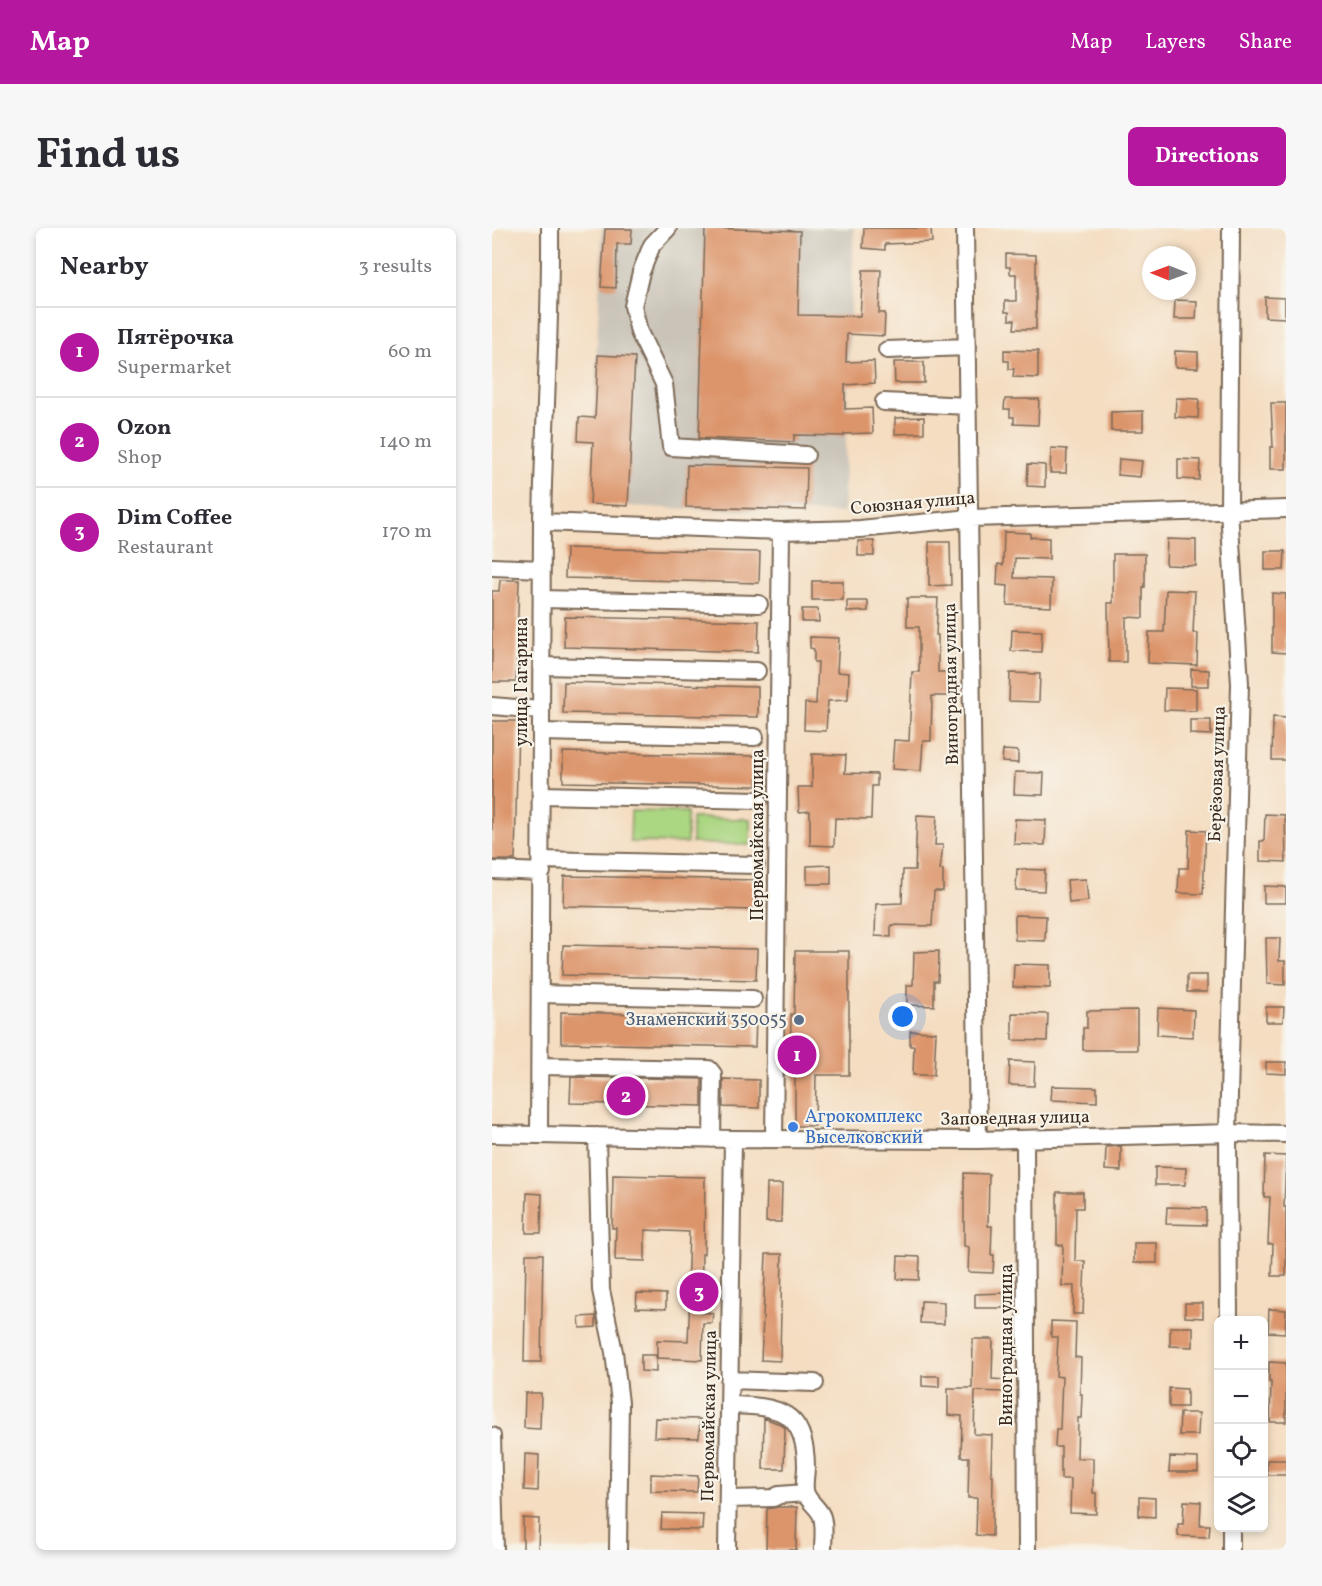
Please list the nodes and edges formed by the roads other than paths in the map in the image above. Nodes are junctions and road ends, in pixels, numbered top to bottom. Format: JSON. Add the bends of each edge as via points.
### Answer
{"nodes":[{"id":1,"x":549,"y":228,"type":"edge"},
{"id":2,"x":668,"y":228,"type":"edge"},
{"id":3,"x":965,"y":228,"type":"edge"},
{"id":4,"x":1231,"y":228,"type":"edge"},
{"id":5,"x":967,"y":347,"type":"junction"},
{"id":6,"x":887,"y":350,"type":"dead end"},
{"id":7,"x":884,"y":402,"type":"dead end"},
{"id":8,"x":968,"y":406,"type":"junction"},
{"id":9,"x":806,"y":455,"type":"dead end"},
{"id":10,"x":1286,"y":509,"type":"edge"},
{"id":11,"x":1229,"y":510,"type":"junction"},
{"id":12,"x":970,"y":518,"type":"junction"},
{"id":13,"x":542,"y":522,"type":"junction"},
{"id":14,"x":782,"y":531,"type":"junction"},
{"id":15,"x":492,"y":567,"type":"edge"},
{"id":16,"x":542,"y":569,"type":"junction"},
{"id":17,"x":542,"y":599,"type":"junction"},
{"id":18,"x":759,"y":603,"type":"dead end"},
{"id":19,"x":542,"y":666,"type":"junction"},
{"id":20,"x":758,"y":670,"type":"dead end"},
{"id":21,"x":492,"y":706,"type":"edge"},
{"id":22,"x":541,"y":710,"type":"junction"},
{"id":23,"x":541,"y":732,"type":"junction"},
{"id":24,"x":754,"y":737,"type":"dead end"},
{"id":25,"x":541,"y":795,"type":"junction"},
{"id":26,"x":758,"y":800,"type":"dead end"},
{"id":27,"x":756,"y":865,"type":"dead end"},
{"id":28,"x":541,"y":866,"type":"junction"},
{"id":29,"x":492,"y":870,"type":"edge"},
{"id":30,"x":540,"y":994,"type":"junction"},
{"id":31,"x":753,"y":999,"type":"dead end"},
{"id":32,"x":540,"y":1066,"type":"junction"},
{"id":33,"x":1228,"y":1133,"type":"junction"},
{"id":34,"x":492,"y":1134,"type":"edge"},
{"id":35,"x":539,"y":1134,"type":"junction"},
{"id":36,"x":1286,"y":1134,"type":"edge"},
{"id":37,"x":597,"y":1136,"type":"junction"},
{"id":38,"x":712,"y":1138,"type":"junction"},
{"id":39,"x":733,"y":1139,"type":"junction"},
{"id":40,"x":774,"y":1139,"type":"junction"},
{"id":41,"x":978,"y":1140,"type":"junction"},
{"id":42,"x":1025,"y":1140,"type":"junction"},
{"id":43,"x":1229,"y":1316,"type":"edge"},
{"id":44,"x":730,"y":1380,"type":"junction"},
{"id":45,"x":814,"y":1383,"type":"dead end"},
{"id":46,"x":729,"y":1405,"type":"junction"},
{"id":47,"x":492,"y":1436,"type":"edge"},
{"id":48,"x":805,"y":1493,"type":"junction"},
{"id":49,"x":728,"y":1499,"type":"junction"},
{"id":50,"x":1231,"y":1532,"type":"edge"},
{"id":51,"x":495,"y":1550,"type":"edge"},
{"id":52,"x":618,"y":1550,"type":"edge"},
{"id":53,"x":727,"y":1550,"type":"edge"},
{"id":54,"x":823,"y":1550,"type":"edge"},
{"id":55,"x":1028,"y":1550,"type":"edge"},
{"id":56,"x":1231,"y":1550,"type":"edge"}],
"edges":[{"from":1,"to":13,"type":"street","name":"улица Гагарина","via":[[551,291]]},
{"from":2,"to":9,"type":"street","via":[[652,245],[633,306],[639,332],[664,384],[671,447]]},
{"from":3,"to":5,"type":"street","name":"Виноградная улица"},
{"from":4,"to":11,"type":"street","name":"Берёзовая улица"},
{"from":5,"to":6,"type":"street"},
{"from":5,"to":8,"type":"street","name":"Виноградная улица"},
{"from":7,"to":8,"type":"street"},
{"from":8,"to":12,"type":"street","name":"Виноградная улица"},
{"from":10,"to":11,"type":"street","name":"Союзная улица"},
{"from":11,"to":12,"type":"street","name":"Союзная улица"},
{"from":11,"to":33,"type":"street","name":"Берёзовая улица","via":[[1240,684]]},
{"from":12,"to":14,"type":"street","name":"Союзная улица","via":[[860,529]]},
{"from":12,"to":41,"type":"street","name":"Виноградная улица"},
{"from":13,"to":14,"type":"street","name":"Союзная улица"},
{"from":13,"to":16,"type":"street","name":"улица Гагарина"},
{"from":14,"to":40,"type":"street","name":"Первомайская улица"},
{"from":15,"to":16,"type":"street"},
{"from":16,"to":17,"type":"street","name":"улица Гагарина"},
{"from":17,"to":18,"type":"street"},
{"from":17,"to":19,"type":"street","name":"улица Гагарина"},
{"from":19,"to":20,"type":"street"},
{"from":19,"to":22,"type":"street","name":"улица Гагарина"},
{"from":21,"to":22,"type":"street"},
{"from":22,"to":23,"type":"street","name":"улица Гагарина"},
{"from":23,"to":24,"type":"street"},
{"from":23,"to":25,"type":"street","name":"улица Гагарина"},
{"from":25,"to":26,"type":"street"},
{"from":25,"to":28,"type":"street","name":"улица Гагарина"},
{"from":27,"to":28,"type":"street"},
{"from":28,"to":29,"type":"street"},
{"from":28,"to":30,"type":"street","name":"улица Гагарина"},
{"from":30,"to":31,"type":"street"},
{"from":30,"to":32,"type":"street","name":"улица Гагарина"},
{"from":32,"to":35,"type":"street","name":"улица Гагарина"},
{"from":32,"to":38,"type":"street","via":[[709,1069],[713,1074]]},
{"from":33,"to":36,"type":"street","name":"Заповедная улица"},
{"from":33,"to":42,"type":"street","name":"Заповедная улица"},
{"from":33,"to":43,"type":"street","name":"Берёзовая улица"},
{"from":34,"to":35,"type":"street","name":"Заповедная улица"},
{"from":35,"to":37,"type":"street","name":"Заповедная улица"},
{"from":37,"to":38,"type":"street","name":"Заповедная улица"},
{"from":37,"to":52,"type":"street","via":[[601,1290],[620,1403]]},
{"from":38,"to":39,"type":"street","name":"Заповедная улица"},
{"from":39,"to":40,"type":"street","name":"Заповедная улица"},
{"from":39,"to":44,"type":"street","name":"Первомайская улица"},
{"from":40,"to":41,"type":"street","name":"Заповедная улица"},
{"from":41,"to":42,"type":"street","name":"Заповедная улица"},
{"from":42,"to":55,"type":"street","name":"Виноградная улица"},
{"from":44,"to":45,"type":"street"},
{"from":44,"to":46,"type":"street","name":"Первомайская улица"},
{"from":46,"to":48,"type":"street","via":[[776,1410],[792,1417],[804,1438]]},
{"from":46,"to":49,"type":"street","name":"Первомайская улица"},
{"from":47,"to":51,"type":"street"},
{"from":48,"to":49,"type":"street"},
{"from":48,"to":54,"type":"street","via":[[822,1516]]},
{"from":49,"to":53,"type":"street","name":"Первомайская улица"},
{"from":50,"to":56,"type":"street"}]}
